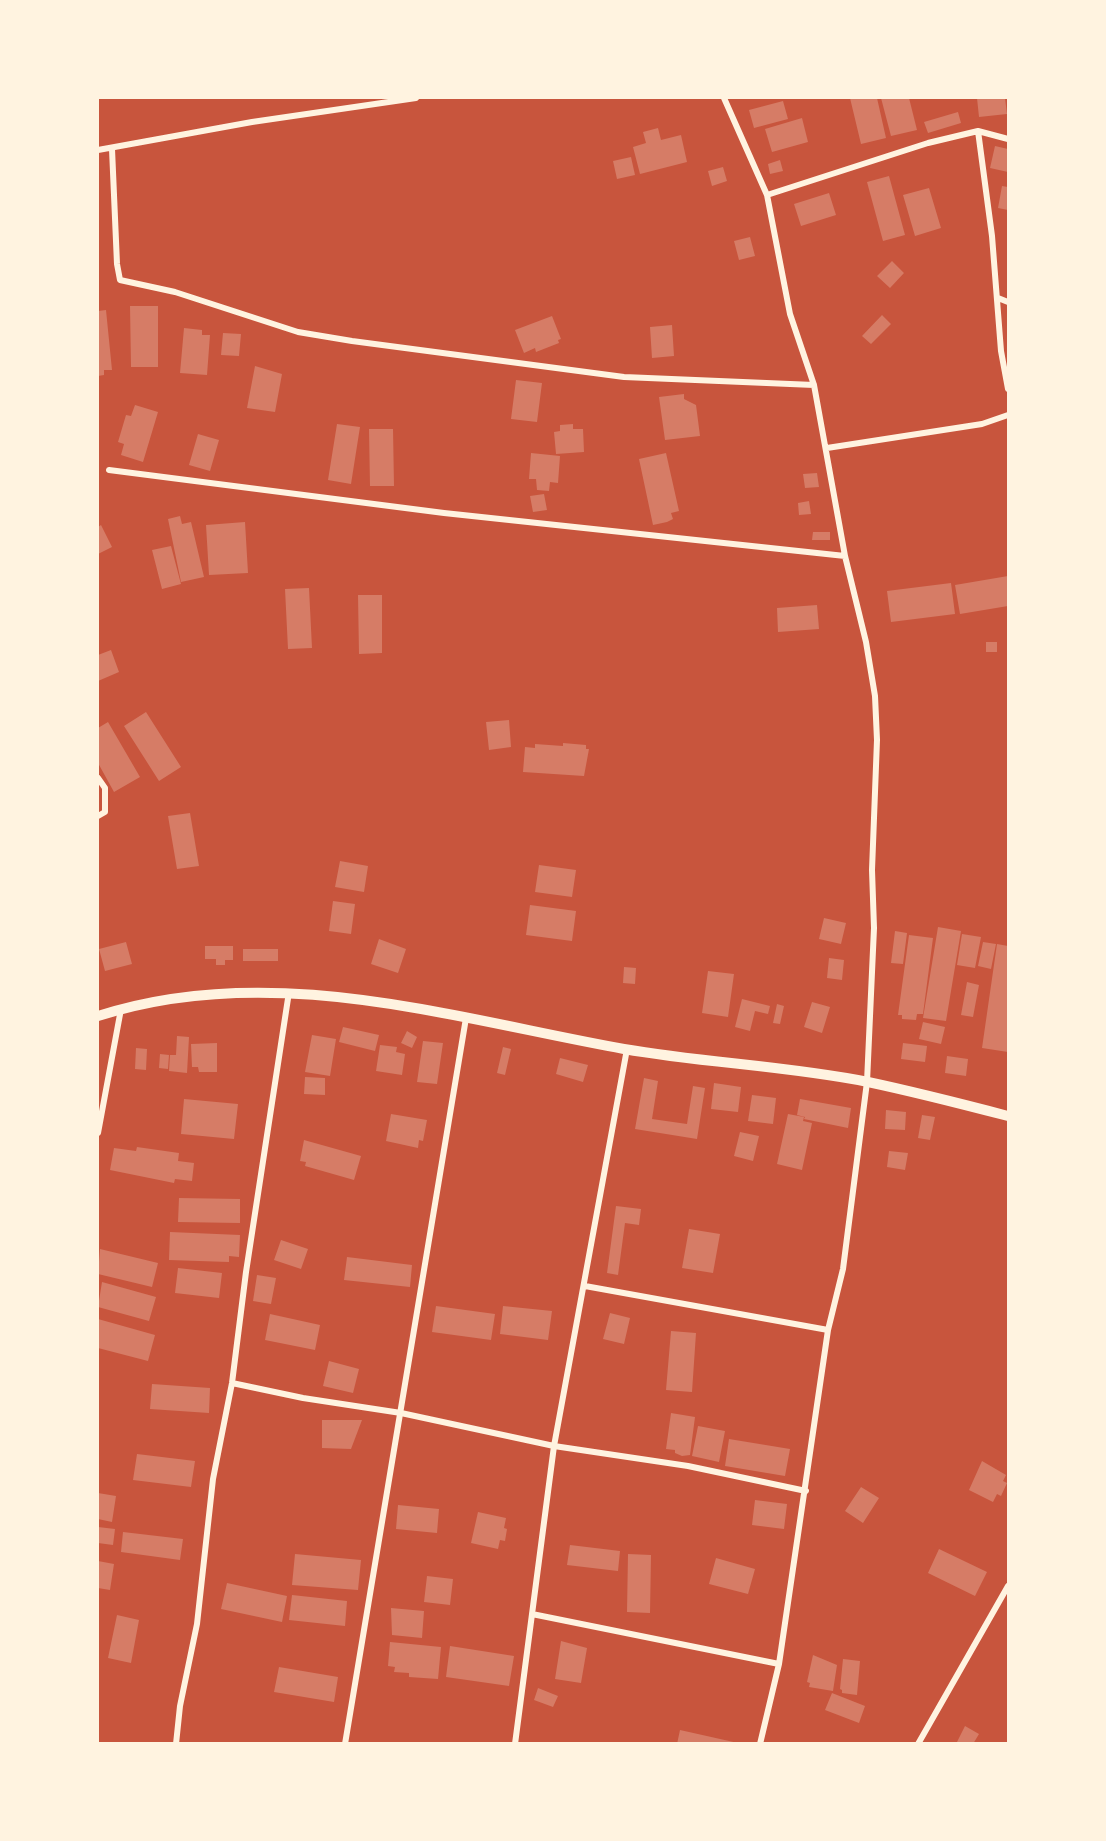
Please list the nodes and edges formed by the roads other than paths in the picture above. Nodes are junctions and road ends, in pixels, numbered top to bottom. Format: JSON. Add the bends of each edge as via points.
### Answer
{"nodes":[{"id":1,"x":416,"y":98,"type":"edge"},
{"id":2,"x":724,"y":98,"type":"edge"},
{"id":3,"x":978,"y":131,"type":"junction"},
{"id":4,"x":1008,"y":139,"type":"edge"},
{"id":5,"x":112,"y":149,"type":"junction"},
{"id":6,"x":98,"y":150,"type":"edge"},
{"id":7,"x":767,"y":195,"type":"junction"},
{"id":8,"x":998,"y":298,"type":"junction"},
{"id":9,"x":1008,"y":302,"type":"edge"},
{"id":10,"x":814,"y":385,"type":"junction"},
{"id":11,"x":1008,"y":389,"type":"edge"},
{"id":12,"x":1008,"y":415,"type":"edge"},
{"id":13,"x":827,"y":448,"type":"junction"},
{"id":14,"x":109,"y":470,"type":"dead end"},
{"id":15,"x":845,"y":556,"type":"junction"},
{"id":16,"x":98,"y":778,"type":"edge"},
{"id":17,"x":98,"y":816,"type":"edge"},
{"id":18,"x":289,"y":992,"type":"junction"},
{"id":19,"x":121,"y":1009,"type":"junction"},
{"id":20,"x":98,"y":1016,"type":"edge"},
{"id":21,"x":466,"y":1018,"type":"junction"},
{"id":22,"x":627,"y":1049,"type":"junction"},
{"id":23,"x":867,"y":1082,"type":"junction"},
{"id":24,"x":1008,"y":1116,"type":"edge"},
{"id":25,"x":98,"y":1133,"type":"edge"},
{"id":26,"x":585,"y":1286,"type":"junction"},
{"id":27,"x":828,"y":1330,"type":"junction"},
{"id":28,"x":232,"y":1383,"type":"junction"},
{"id":29,"x":401,"y":1413,"type":"junction"},
{"id":30,"x":554,"y":1446,"type":"junction"},
{"id":31,"x":806,"y":1491,"type":"junction"},
{"id":32,"x":1008,"y":1586,"type":"edge"},
{"id":33,"x":532,"y":1614,"type":"junction"},
{"id":34,"x":779,"y":1664,"type":"junction"},
{"id":35,"x":176,"y":1743,"type":"edge"},
{"id":36,"x":345,"y":1743,"type":"edge"},
{"id":37,"x":515,"y":1743,"type":"edge"},
{"id":38,"x":760,"y":1743,"type":"edge"},
{"id":39,"x":918,"y":1743,"type":"edge"}],
"edges":[{"from":1,"to":5,"type":"street","via":[[252,122]]},
{"from":2,"to":7,"type":"street"},
{"from":3,"to":4,"type":"street"},
{"from":3,"to":7,"type":"street","via":[[928,143]]},
{"from":3,"to":8,"type":"street"},
{"from":5,"to":6,"type":"street"},
{"from":5,"to":10,"type":"street","via":[[117,264],[120,280],[132,285],[176,292],[298,332],[352,341],[624,377]]},
{"from":7,"to":10,"type":"street","via":[[790,314]]},
{"from":8,"to":9,"type":"street"},
{"from":8,"to":11,"type":"street"},
{"from":10,"to":13,"type":"street"},
{"from":12,"to":13,"type":"street","via":[[982,424]]},
{"from":13,"to":15,"type":"street"},
{"from":14,"to":15,"type":"street","via":[[432,511]]},
{"from":15,"to":23,"type":"street","via":[[866,642],[877,740]]},
{"from":16,"to":17,"type":"street","via":[[105,788],[105,812]]},
{"from":18,"to":19,"type":"street","via":[[167,999]]},
{"from":18,"to":21,"type":"street","via":[[394,1003]]},
{"from":18,"to":28,"type":"street"},
{"from":19,"to":20,"type":"street"},
{"from":19,"to":25,"type":"street"},
{"from":21,"to":22,"type":"street"},
{"from":21,"to":29,"type":"street"},
{"from":22,"to":23,"type":"street"},
{"from":22,"to":26,"type":"street"},
{"from":23,"to":24,"type":"street"},
{"from":23,"to":27,"type":"street","via":[[843,1269]]},
{"from":26,"to":27,"type":"street"},
{"from":26,"to":30,"type":"street"},
{"from":27,"to":31,"type":"street"},
{"from":28,"to":29,"type":"street"},
{"from":28,"to":35,"type":"street","via":[[213,1479],[197,1624]]},
{"from":29,"to":30,"type":"street"},
{"from":29,"to":36,"type":"street"},
{"from":30,"to":31,"type":"street","via":[[688,1466]]},
{"from":30,"to":33,"type":"street"},
{"from":31,"to":34,"type":"street"},
{"from":32,"to":39,"type":"street"},
{"from":33,"to":34,"type":"street"},
{"from":33,"to":37,"type":"street"},
{"from":34,"to":38,"type":"street"}]}
